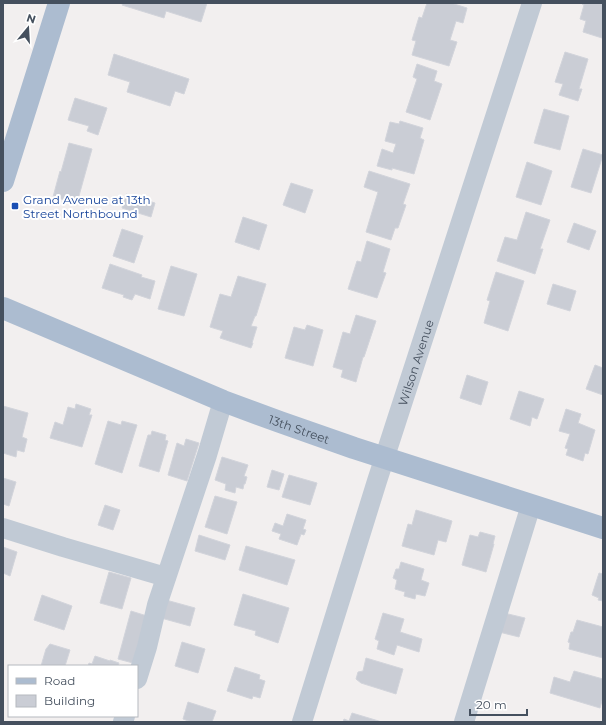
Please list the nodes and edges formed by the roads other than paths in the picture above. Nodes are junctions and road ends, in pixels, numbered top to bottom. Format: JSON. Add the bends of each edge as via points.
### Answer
{"nodes":[{"id":1,"x":60,"y":3,"type":"edge"},
{"id":2,"x":532,"y":3,"type":"edge"},
{"id":3,"x":3,"y":181,"type":"edge"},
{"id":4,"x":3,"y":308,"type":"edge"},
{"id":5,"x":223,"y":401,"type":"junction"},
{"id":6,"x":384,"y":458,"type":"junction"},
{"id":7,"x":531,"y":504,"type":"junction"},
{"id":8,"x":3,"y":528,"type":"edge"},
{"id":9,"x":603,"y":528,"type":"edge"},
{"id":10,"x":166,"y":577,"type":"junction"},
{"id":11,"x":138,"y":676,"type":"edge"},
{"id":12,"x":302,"y":722,"type":"edge"},
{"id":13,"x":464,"y":722,"type":"edge"}],
"edges":[{"from":1,"to":3,"type":"main road"},
{"from":2,"to":6,"type":"street","name":"Wilson Avenue"},
{"from":4,"to":5,"type":"main road","name":"13th Street"},
{"from":5,"to":6,"type":"main road","name":"13th Street"},
{"from":5,"to":10,"type":"street"},
{"from":6,"to":7,"type":"main road","name":"13th Street"},
{"from":6,"to":12,"type":"street","name":"Wilson Avenue"},
{"from":7,"to":9,"type":"main road","name":"13th Street"},
{"from":7,"to":13,"type":"street"},
{"from":8,"to":10,"type":"street"},
{"from":10,"to":11,"type":"street"}]}
